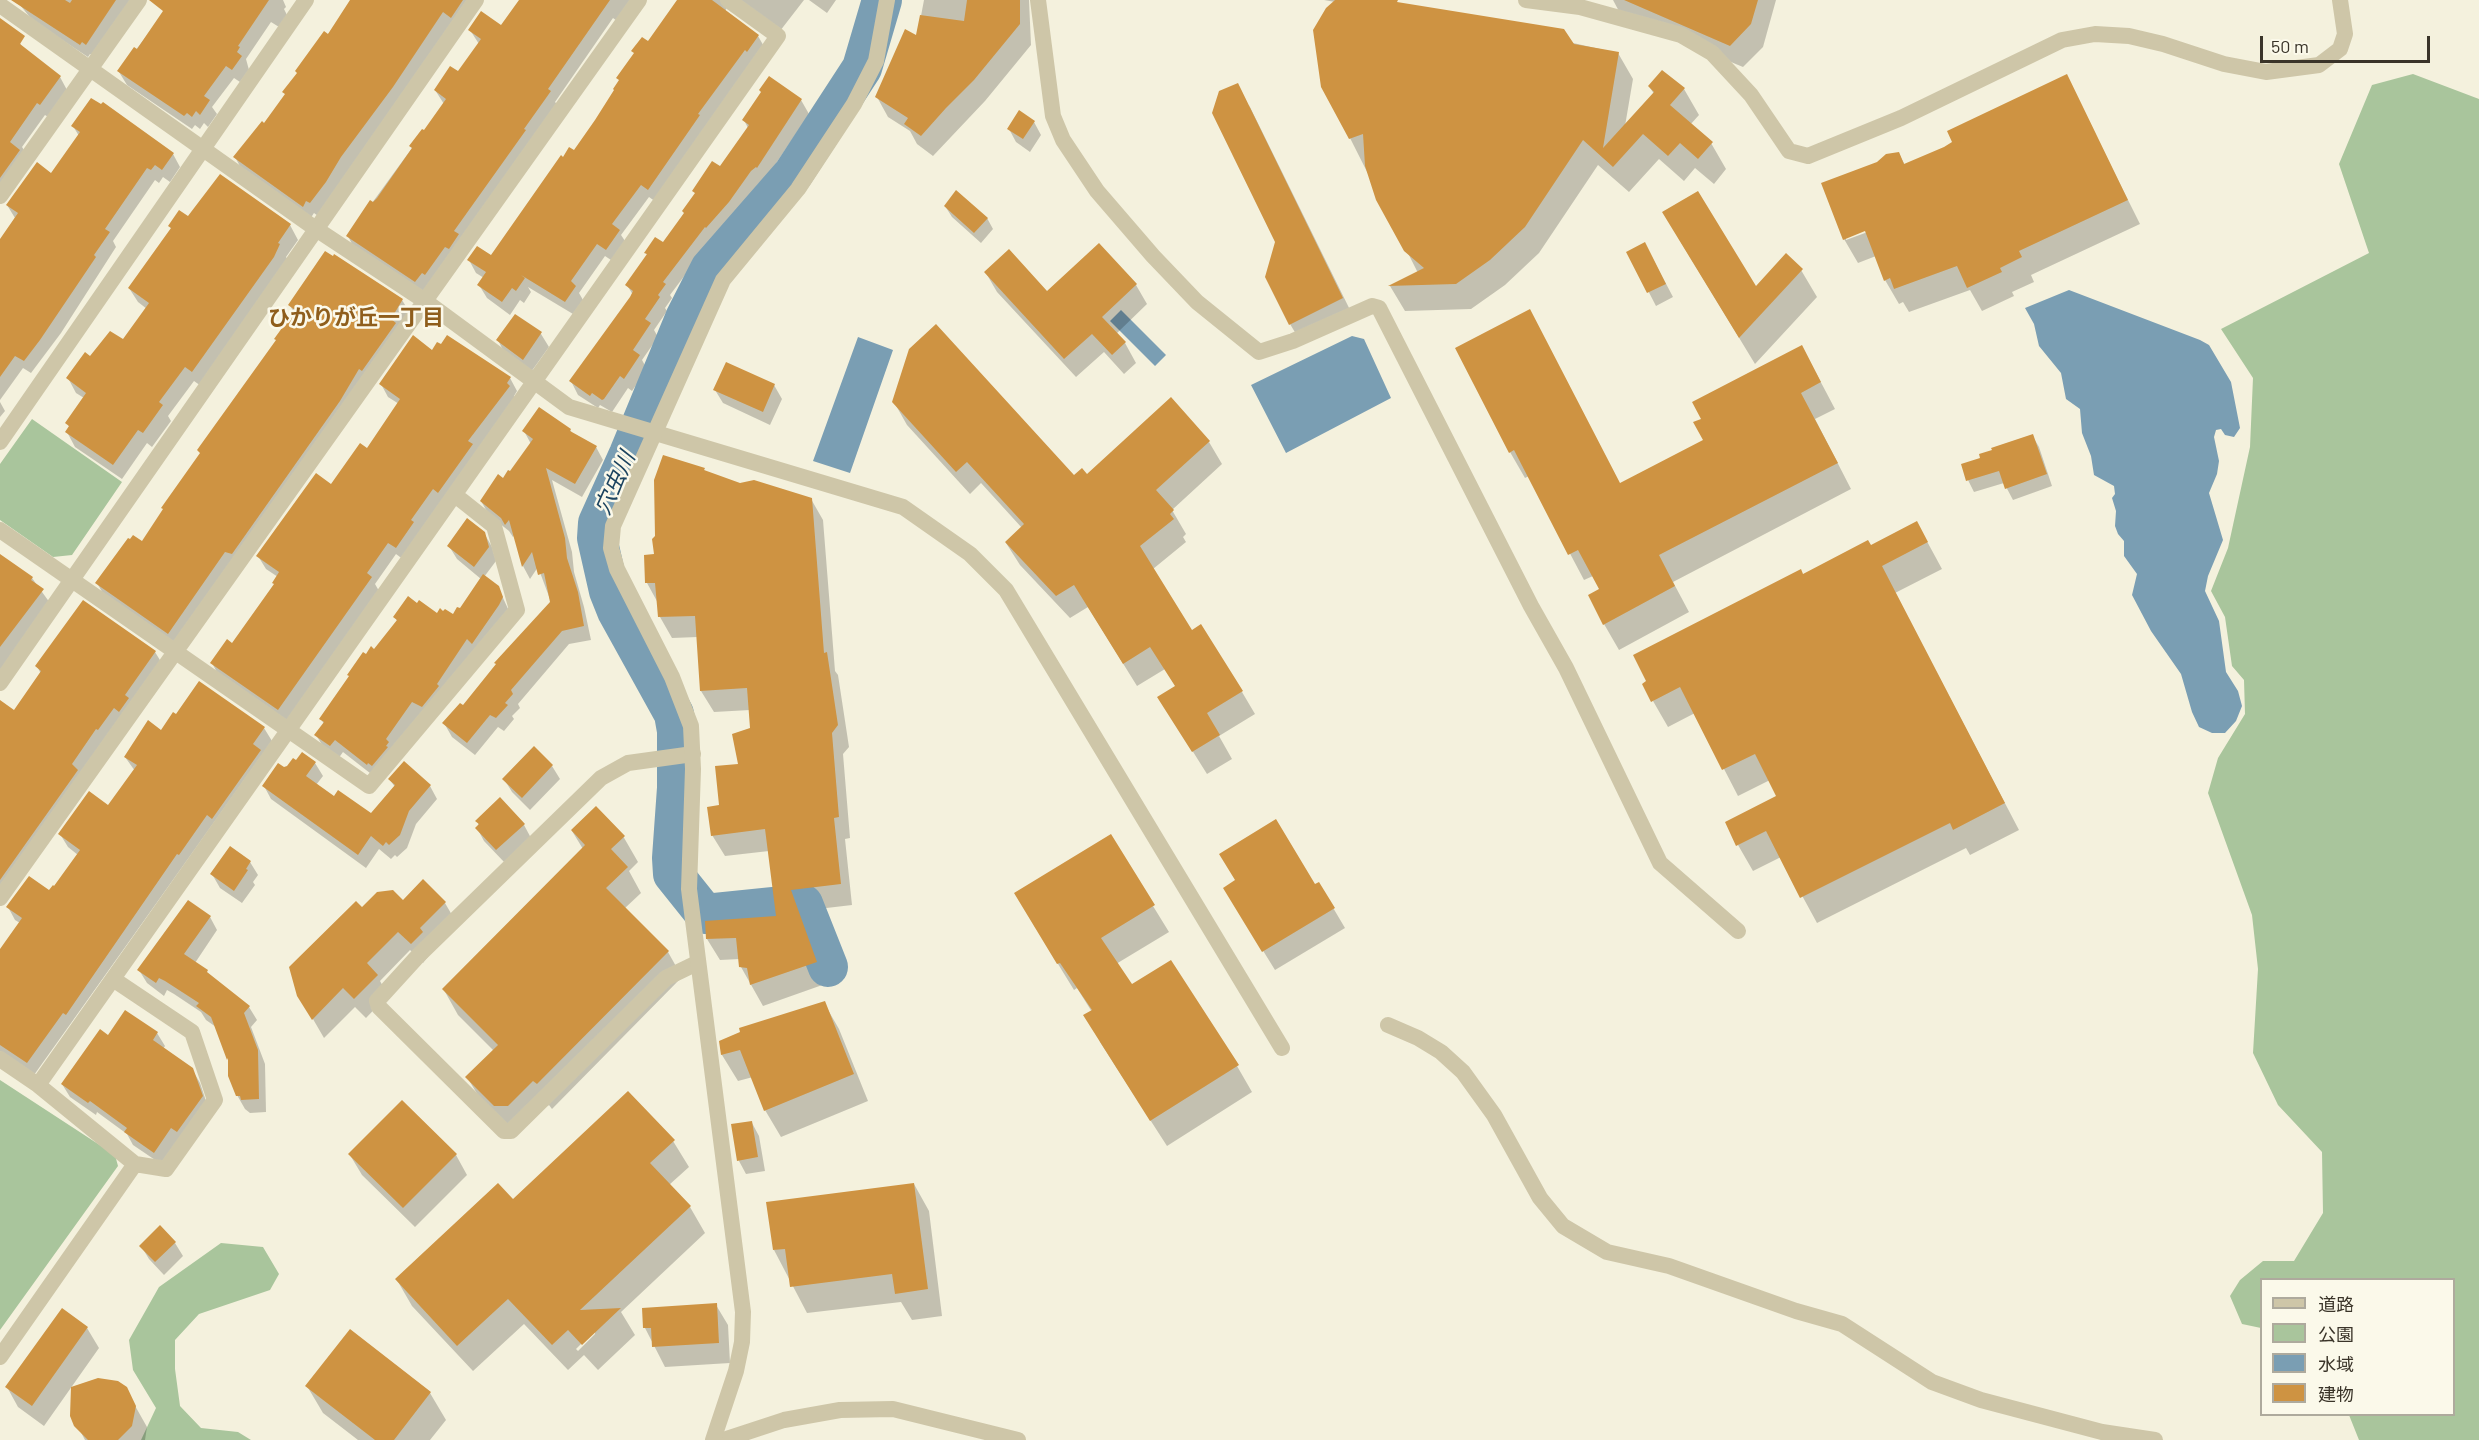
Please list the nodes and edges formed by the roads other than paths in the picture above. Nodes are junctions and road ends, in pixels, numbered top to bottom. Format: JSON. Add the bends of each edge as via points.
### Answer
{"nodes":[{"id":1,"x":139,"y":0,"type":"edge"},
{"id":2,"x":306,"y":0,"type":"edge"},
{"id":3,"x":476,"y":0,"type":"edge"},
{"id":4,"x":639,"y":0,"type":"edge"},
{"id":5,"x":728,"y":0,"type":"edge"},
{"id":6,"x":887,"y":0,"type":"edge"},
{"id":7,"x":1038,"y":0,"type":"edge"},
{"id":8,"x":1526,"y":0,"type":"edge"},
{"id":9,"x":2340,"y":0,"type":"edge"},
{"id":10,"x":0,"y":5,"type":"edge"},
{"id":11,"x":90,"y":69,"type":"junction"},
{"id":12,"x":203,"y":149,"type":"junction"},
{"id":13,"x":0,"y":196,"type":"edge"},
{"id":14,"x":316,"y":229,"type":"junction"},
{"id":15,"x":425,"y":301,"type":"junction"},
{"id":16,"x":534,"y":382,"type":"junction"},
{"id":17,"x":655,"y":433,"type":"junction"},
{"id":18,"x":0,"y":442,"type":"edge"},
{"id":19,"x":455,"y":495,"type":"junction"},
{"id":20,"x":0,"y":530,"type":"edge"},
{"id":21,"x":72,"y":581,"type":"junction"},
{"id":22,"x":175,"y":652,"type":"junction"},
{"id":23,"x":0,"y":683,"type":"edge"},
{"id":24,"x":288,"y":730,"type":"junction"},
{"id":25,"x":693,"y":754,"type":"junction"},
{"id":26,"x":0,"y":898,"type":"edge"},
{"id":27,"x":1738,"y":931,"type":"dead end"},
{"id":28,"x":697,"y":963,"type":"junction"},
{"id":29,"x":113,"y":979,"type":"junction"},
{"id":30,"x":1389,"y":1025,"type":"dead end"},
{"id":31,"x":1282,"y":1048,"type":"dead end"},
{"id":32,"x":0,"y":1059,"type":"edge"},
{"id":33,"x":38,"y":1085,"type":"junction"},
{"id":34,"x":135,"y":1164,"type":"junction"},
{"id":35,"x":0,"y":1357,"type":"edge"},
{"id":36,"x":713,"y":1440,"type":"edge"},
{"id":37,"x":723,"y":1440,"type":"edge"},
{"id":38,"x":1018,"y":1440,"type":"edge"},
{"id":39,"x":2155,"y":1440,"type":"edge"}],
"edges":[{"from":1,"to":11,"type":"street"},
{"from":2,"to":12,"type":"street"},
{"from":3,"to":14,"type":"street"},
{"from":4,"to":15,"type":"street"},
{"from":5,"to":16,"type":"street","via":[[778,36]]},
{"from":6,"to":17,"type":"street","via":[[876,61],[854,104],[798,189],[723,280]]},
{"from":7,"to":27,"type":"street","via":[[1053,116],[1063,140],[1096,191],[1197,302],[1259,352],[1372,306],[1379,308],[1566,668],[1660,863]]},
{"from":8,"to":9,"type":"street","via":[[1580,7],[1689,39],[1712,53],[1751,95],[1789,151],[1808,156],[1901,118],[2062,40],[2095,34],[2129,36],[2266,72],[2319,65],[2340,49],[2345,34]]},
{"from":10,"to":11,"type":"street"},
{"from":11,"to":12,"type":"street"},
{"from":11,"to":13,"type":"street"},
{"from":12,"to":14,"type":"street"},
{"from":12,"to":18,"type":"street"},
{"from":14,"to":15,"type":"street"},
{"from":14,"to":21,"type":"street"},
{"from":15,"to":16,"type":"street"},
{"from":15,"to":22,"type":"street"},
{"from":16,"to":17,"type":"street","via":[[569,407]]},
{"from":16,"to":19,"type":"street"},
{"from":17,"to":25,"type":"street","via":[[613,526],[611,548],[626,590],[672,676],[691,726]]},
{"from":17,"to":31,"type":"street","via":[[903,507],[970,554],[1006,590]]},
{"from":19,"to":24,"type":"street"},
{"from":19,"to":24,"type":"street","via":[[494,526],[517,610],[369,786]]},
{"from":20,"to":21,"type":"street"},
{"from":21,"to":22,"type":"street"},
{"from":21,"to":23,"type":"street"},
{"from":22,"to":24,"type":"street"},
{"from":22,"to":26,"type":"street"},
{"from":24,"to":29,"type":"street"},
{"from":25,"to":28,"type":"street","via":[[689,888]]},
{"from":25,"to":28,"type":"street","via":[[628,763],[601,778],[377,1001],[504,1131],[511,1131],[666,978]]},
{"from":28,"to":36,"type":"street","via":[[743,1312],[736,1371]]},
{"from":29,"to":33,"type":"street"},
{"from":29,"to":34,"type":"street","via":[[192,1032],[215,1100],[166,1169]]},
{"from":30,"to":39,"type":"street","via":[[1441,1052],[1463,1072],[1494,1115],[1540,1198],[1563,1226],[1607,1252],[1669,1266],[1842,1324],[1932,1382],[1982,1400],[2102,1432]]},
{"from":32,"to":33,"type":"street"},
{"from":33,"to":34,"type":"street"},
{"from":34,"to":35,"type":"street"},
{"from":37,"to":38,"type":"street","via":[[784,1420],[840,1410],[893,1409]]}]}
